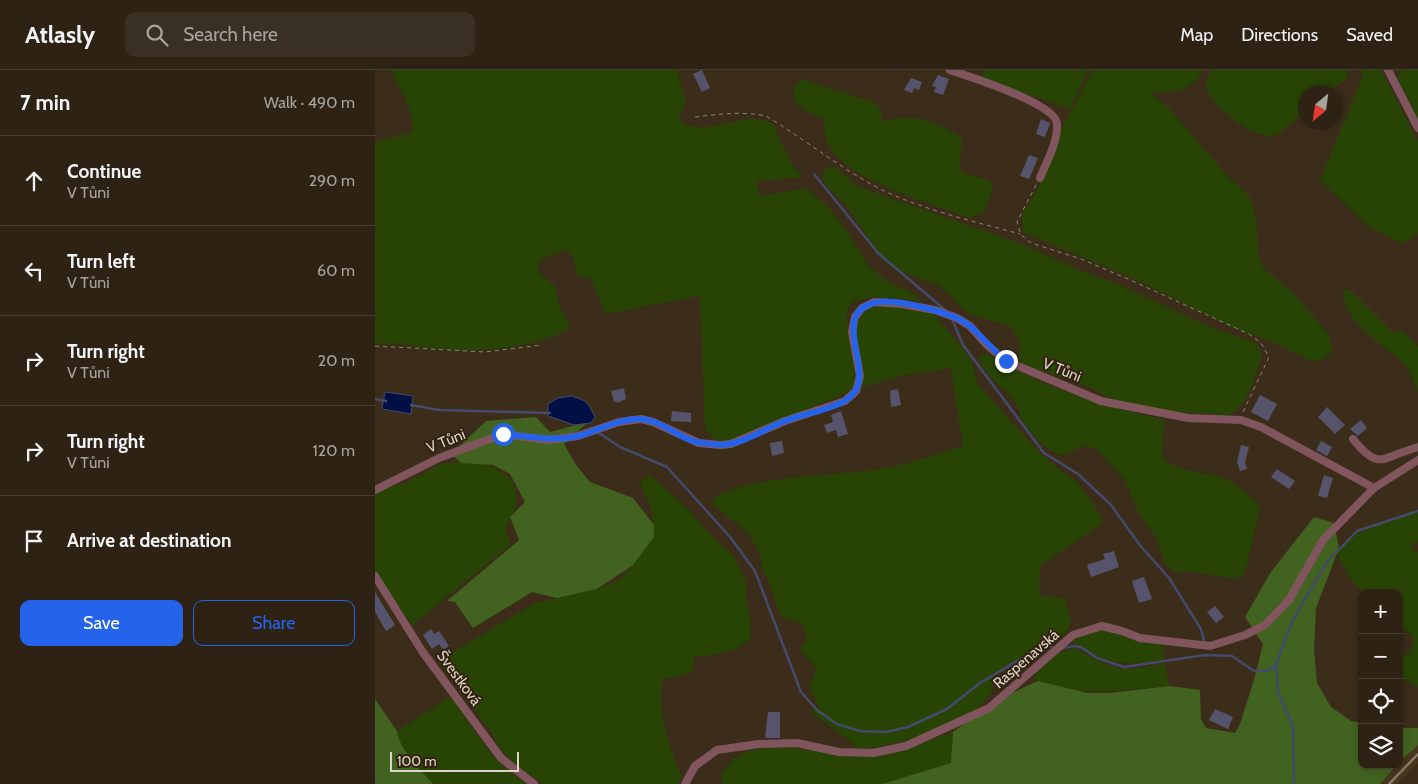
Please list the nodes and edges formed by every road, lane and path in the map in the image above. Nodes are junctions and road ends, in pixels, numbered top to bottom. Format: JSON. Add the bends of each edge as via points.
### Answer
{"nodes":[{"id":1,"x":950,"y":70,"type":"edge"},
{"id":2,"x":976,"y":70,"type":"edge"},
{"id":3,"x":1388,"y":70,"type":"edge"},
{"id":4,"x":978,"y":80,"type":"junction"},
{"id":5,"x":695,"y":117,"type":"dead end"},
{"id":6,"x":1418,"y":128,"type":"edge"},
{"id":7,"x":1040,"y":178,"type":"joint"},
{"id":8,"x":1021,"y":235,"type":"junction"},
{"id":9,"x":542,"y":345,"type":"dead end"},
{"id":10,"x":375,"y":346,"type":"edge"},
{"id":11,"x":1241,"y":420,"type":"junction"},
{"id":12,"x":1353,"y":438,"type":"dead end"},
{"id":13,"x":1418,"y":447,"type":"edge"},
{"id":14,"x":1418,"y":460,"type":"edge"},
{"id":15,"x":1375,"y":488,"type":"junction"},
{"id":16,"x":375,"y":490,"type":"edge"},
{"id":17,"x":375,"y":576,"type":"edge"},
{"id":18,"x":534,"y":784,"type":"edge"},
{"id":19,"x":685,"y":784,"type":"edge"}],
"edges":[{"from":1,"to":4,"type":"street"},
{"from":2,"to":4,"type":"street"},
{"from":3,"to":6,"type":"street"},
{"from":4,"to":7,"type":"street","via":[[1029,100],[1050,111],[1057,121],[1056,138]]},
{"from":5,"to":8,"type":"path","via":[[753,113],[766,116],[849,172],[884,191]]},
{"from":7,"to":8,"type":"path","via":[[1017,222]]},
{"from":8,"to":11,"type":"path","via":[[1031,243],[1081,259],[1145,286],[1249,334],[1261,343],[1269,358]]},
{"from":9,"to":10,"type":"path","via":[[477,352]]},
{"from":11,"to":15,"type":"street","name":"V Tůni","via":[[1261,427]]},
{"from":11,"to":16,"type":"street","name":"V Tůni","via":[[1179,417],[1101,401],[1006,361],[970,326],[957,318],[935,310],[875,302],[862,308],[855,317],[852,332],[860,376],[856,391],[845,401],[731,444],[699,443],[641,419],[619,422],[578,436],[549,440],[503,434],[439,458]]},
{"from":12,"to":13,"type":"street","via":[[1374,460],[1387,459]]},
{"from":14,"to":15,"type":"street","name":"Raspenavská"},
{"from":15,"to":19,"type":"street","name":"Raspenavská","via":[[1323,540],[1289,600],[1265,626],[1245,636],[1209,646],[1140,638],[1102,626],[1073,635],[989,708],[906,746],[873,753],[839,752],[797,743],[717,750],[695,766]]},
{"from":17,"to":18,"type":"street","name":"Švestková","via":[[422,651],[501,758]]}]}
